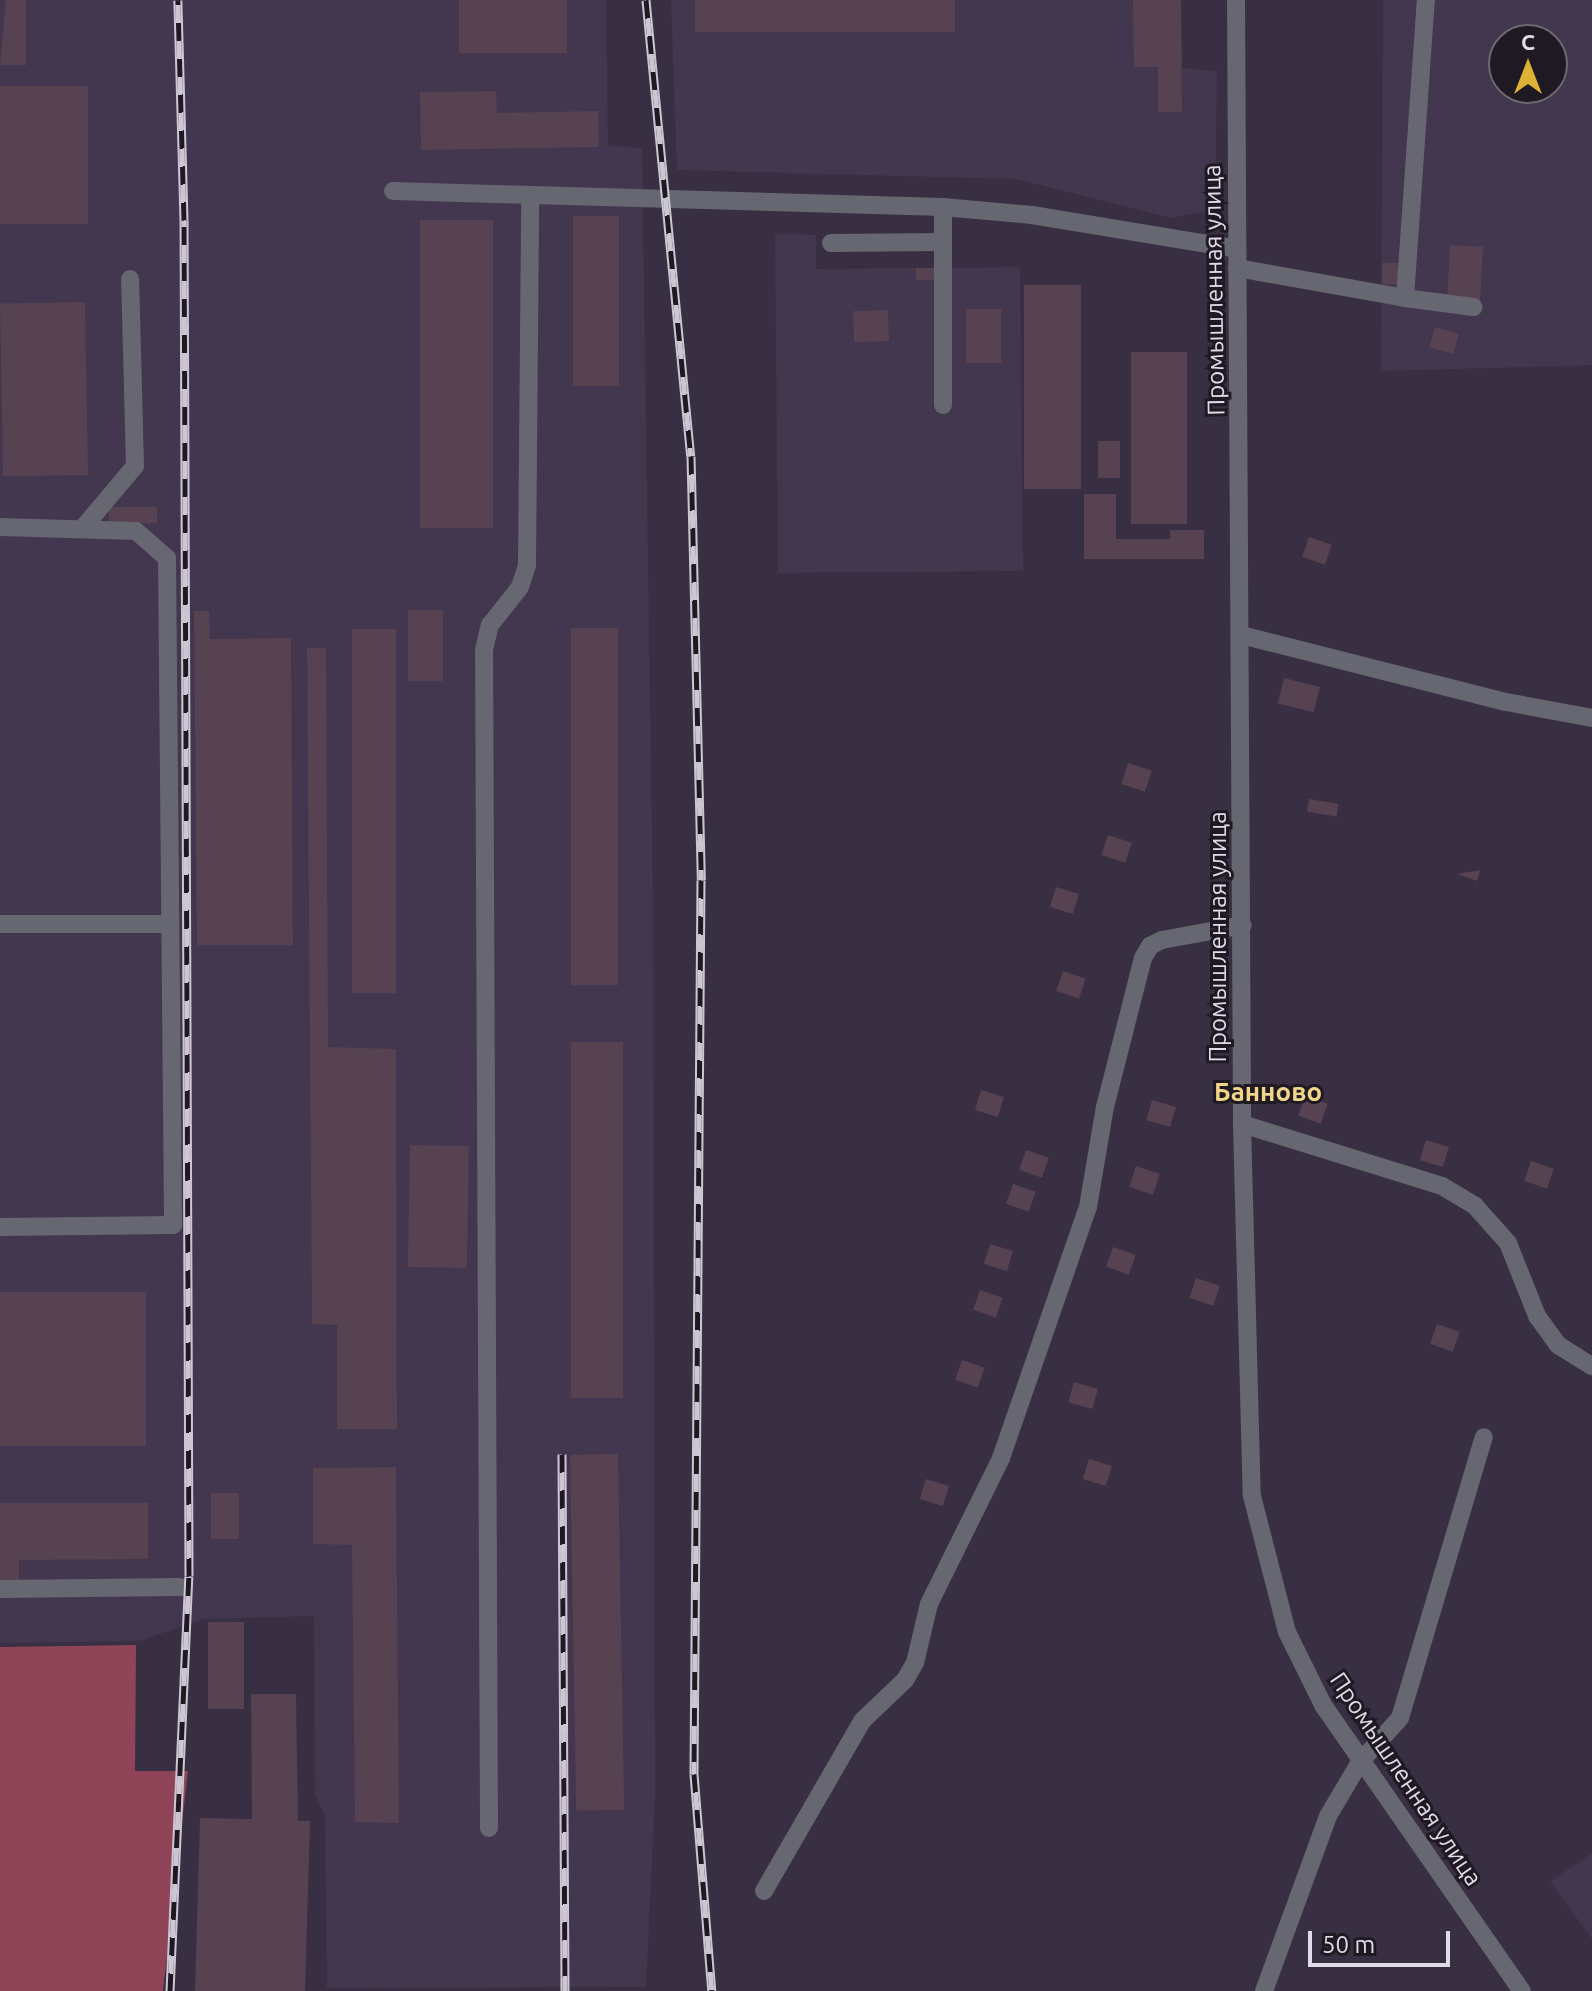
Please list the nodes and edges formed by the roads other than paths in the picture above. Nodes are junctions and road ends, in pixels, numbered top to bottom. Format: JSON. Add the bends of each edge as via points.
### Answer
{"nodes":[{"id":1,"x":1236,"y":0,"type":"edge"},
{"id":2,"x":1426,"y":0,"type":"edge"},
{"id":3,"x":393,"y":191,"type":"dead end"},
{"id":4,"x":530,"y":195,"type":"junction"},
{"id":5,"x":943,"y":207,"type":"junction"},
{"id":6,"x":943,"y":242,"type":"junction"},
{"id":7,"x":831,"y":243,"type":"dead end"},
{"id":8,"x":1237,"y":249,"type":"junction"},
{"id":9,"x":1237,"y":268,"type":"junction"},
{"id":10,"x":130,"y":279,"type":"dead end"},
{"id":11,"x":1405,"y":298,"type":"junction"},
{"id":12,"x":1473,"y":307,"type":"dead end"},
{"id":13,"x":943,"y":405,"type":"dead end"},
{"id":14,"x":0,"y":527,"type":"edge"},
{"id":15,"x":82,"y":529,"type":"junction"},
{"id":16,"x":1241,"y":635,"type":"junction"},
{"id":17,"x":1592,"y":718,"type":"edge"},
{"id":18,"x":0,"y":924,"type":"edge"},
{"id":19,"x":170,"y":924,"type":"junction"},
{"id":20,"x":1243,"y":925,"type":"junction"},
{"id":21,"x":1242,"y":1124,"type":"junction"},
{"id":22,"x":0,"y":1227,"type":"edge"},
{"id":23,"x":1592,"y":1366,"type":"edge"},
{"id":24,"x":1484,"y":1437,"type":"dead end"},
{"id":25,"x":180,"y":1587,"type":"dead end"},
{"id":26,"x":0,"y":1589,"type":"edge"},
{"id":27,"x":1360,"y":1762,"type":"junction"},
{"id":28,"x":489,"y":1828,"type":"dead end"},
{"id":29,"x":764,"y":1891,"type":"dead end"},
{"id":30,"x":1264,"y":1991,"type":"edge"},
{"id":31,"x":1522,"y":1991,"type":"edge"}],
"edges":[{"from":1,"to":8,"type":"street","name":"Промышленная улица"},
{"from":2,"to":11,"type":"street"},
{"from":3,"to":4,"type":"street"},
{"from":4,"to":5,"type":"street"},
{"from":4,"to":28,"type":"street","via":[[527,566],[520,587],[490,625],[484,650]]},
{"from":5,"to":6,"type":"street"},
{"from":5,"to":8,"type":"street","via":[[1032,215]]},
{"from":6,"to":7,"type":"street"},
{"from":6,"to":13,"type":"street"},
{"from":8,"to":9,"type":"street","name":"Промышленная улица"},
{"from":9,"to":11,"type":"street"},
{"from":9,"to":16,"type":"street","name":"Промышленная улица"},
{"from":10,"to":15,"type":"street","via":[[135,466]]},
{"from":11,"to":12,"type":"street"},
{"from":14,"to":15,"type":"street"},
{"from":15,"to":19,"type":"street","via":[[136,531],[167,558]]},
{"from":16,"to":17,"type":"street","via":[[1506,702]]},
{"from":16,"to":20,"type":"street","name":"Промышленная улица"},
{"from":18,"to":19,"type":"street"},
{"from":19,"to":22,"type":"street","via":[[173,1225]]},
{"from":20,"to":21,"type":"street","name":"Промышленная улица"},
{"from":20,"to":29,"type":"street","via":[[1162,940],[1143,958],[1105,1107],[1088,1207],[1001,1458],[929,1604],[915,1663],[905,1680],[862,1721]]},
{"from":21,"to":23,"type":"street","via":[[1442,1186],[1475,1206],[1508,1243],[1537,1316],[1558,1345]]},
{"from":21,"to":27,"type":"street","name":"Промышленная улица","via":[[1252,1496],[1287,1632],[1323,1705]]},
{"from":24,"to":27,"type":"street","via":[[1400,1718]]},
{"from":25,"to":26,"type":"street"},
{"from":27,"to":30,"type":"street","via":[[1328,1816]]},
{"from":27,"to":31,"type":"street","name":"Промышленная улица"}]}
